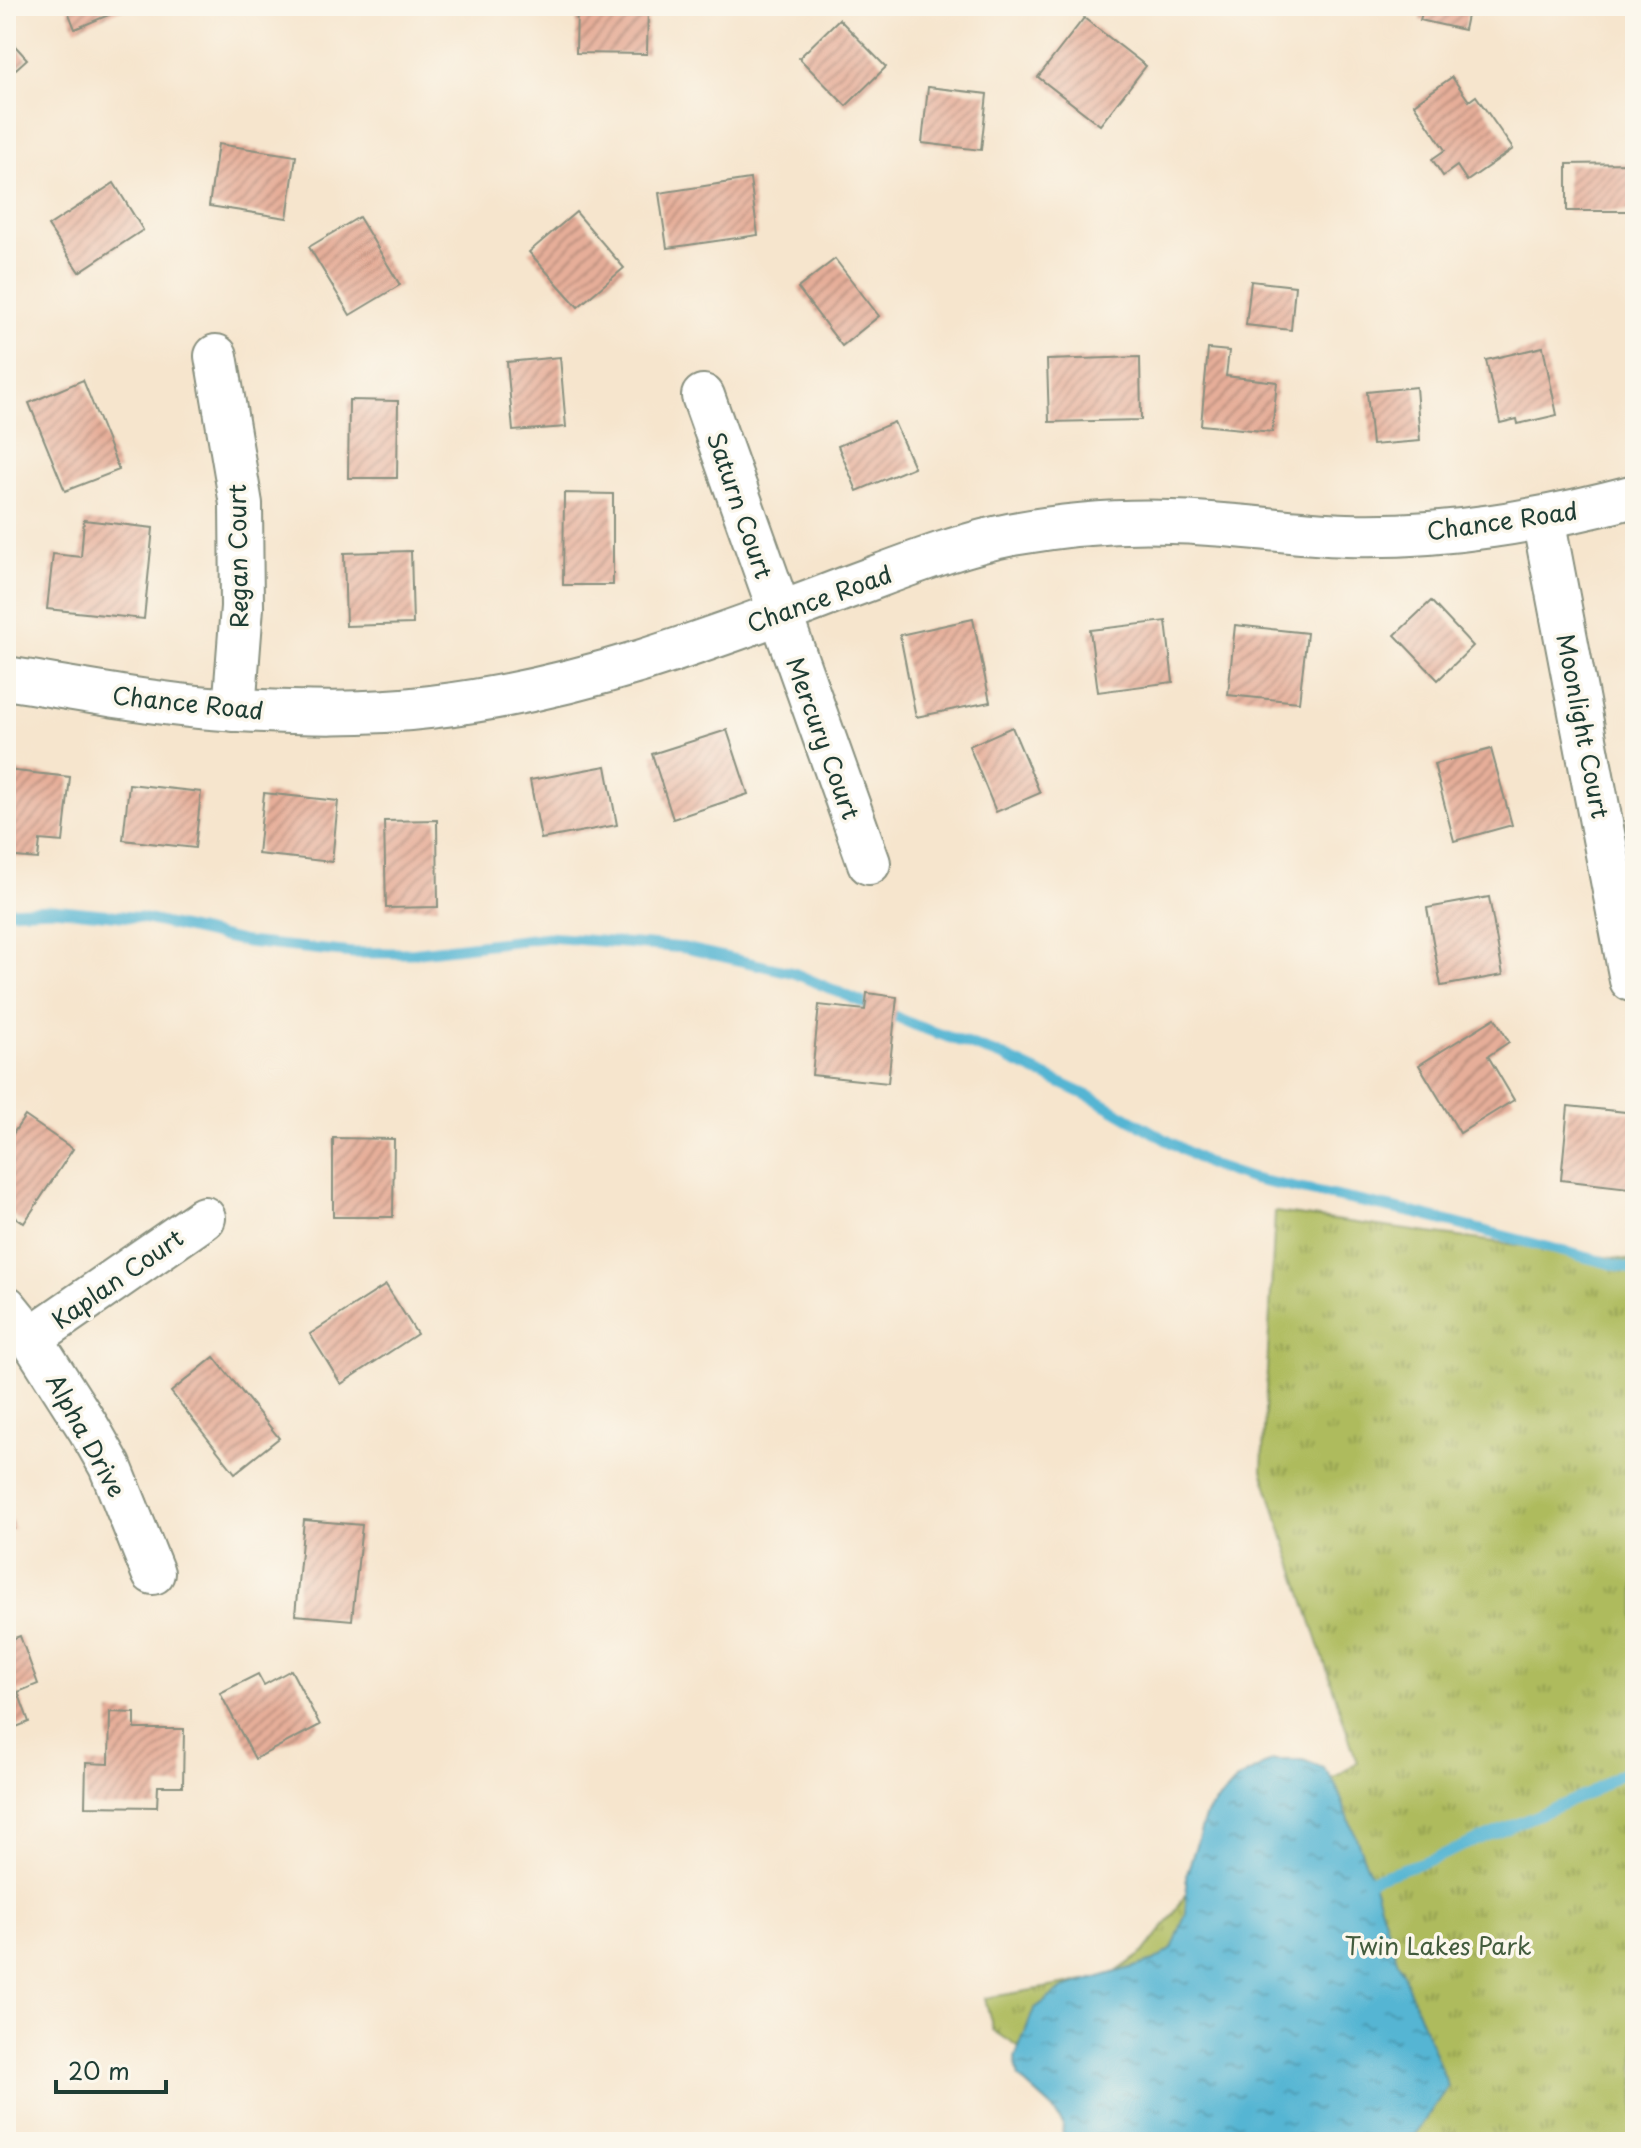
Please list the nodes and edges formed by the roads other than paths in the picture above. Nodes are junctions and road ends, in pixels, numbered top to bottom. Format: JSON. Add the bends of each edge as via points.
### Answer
{"nodes":[{"id":1,"x":216,"y":356,"type":"dead end"},
{"id":2,"x":703,"y":396,"type":"dead end"},
{"id":3,"x":1635,"y":496,"type":"edge"},
{"id":4,"x":1543,"y":518,"type":"junction"},
{"id":5,"x":779,"y":614,"type":"junction"},
{"id":6,"x":6,"y":678,"type":"edge"},
{"id":7,"x":234,"y":710,"type":"junction"},
{"id":8,"x":869,"y":863,"type":"dead end"},
{"id":9,"x":1631,"y":980,"type":"dead end"},
{"id":10,"x":204,"y":1218,"type":"dead end"},
{"id":11,"x":18,"y":1322,"type":"edge"},
{"id":12,"x":153,"y":1573,"type":"dead end"}],
"edges":[{"from":1,"to":7,"type":"street","name":"Regan Court","via":[[241,504],[242,607]]},
{"from":2,"to":5,"type":"street","name":"Saturn Court"},
{"from":3,"to":4,"type":"street","name":"Chance Road"},
{"from":4,"to":5,"type":"street","name":"Chance Road","via":[[1456,532],[1348,535],[1173,522],[1043,530],[969,544]]},
{"from":4,"to":9,"type":"street","name":"Moonlight Court"},
{"from":5,"to":7,"type":"street","name":"Chance Road","via":[[640,661],[473,701],[375,711]]},
{"from":5,"to":8,"type":"street","name":"Mercury Court"},
{"from":6,"to":7,"type":"street","name":"Chance Road"},
{"from":10,"to":11,"type":"street","name":"Kaplan Court"},
{"from":11,"to":12,"type":"street","name":"Alpha Drive","via":[[110,1466]]}]}
